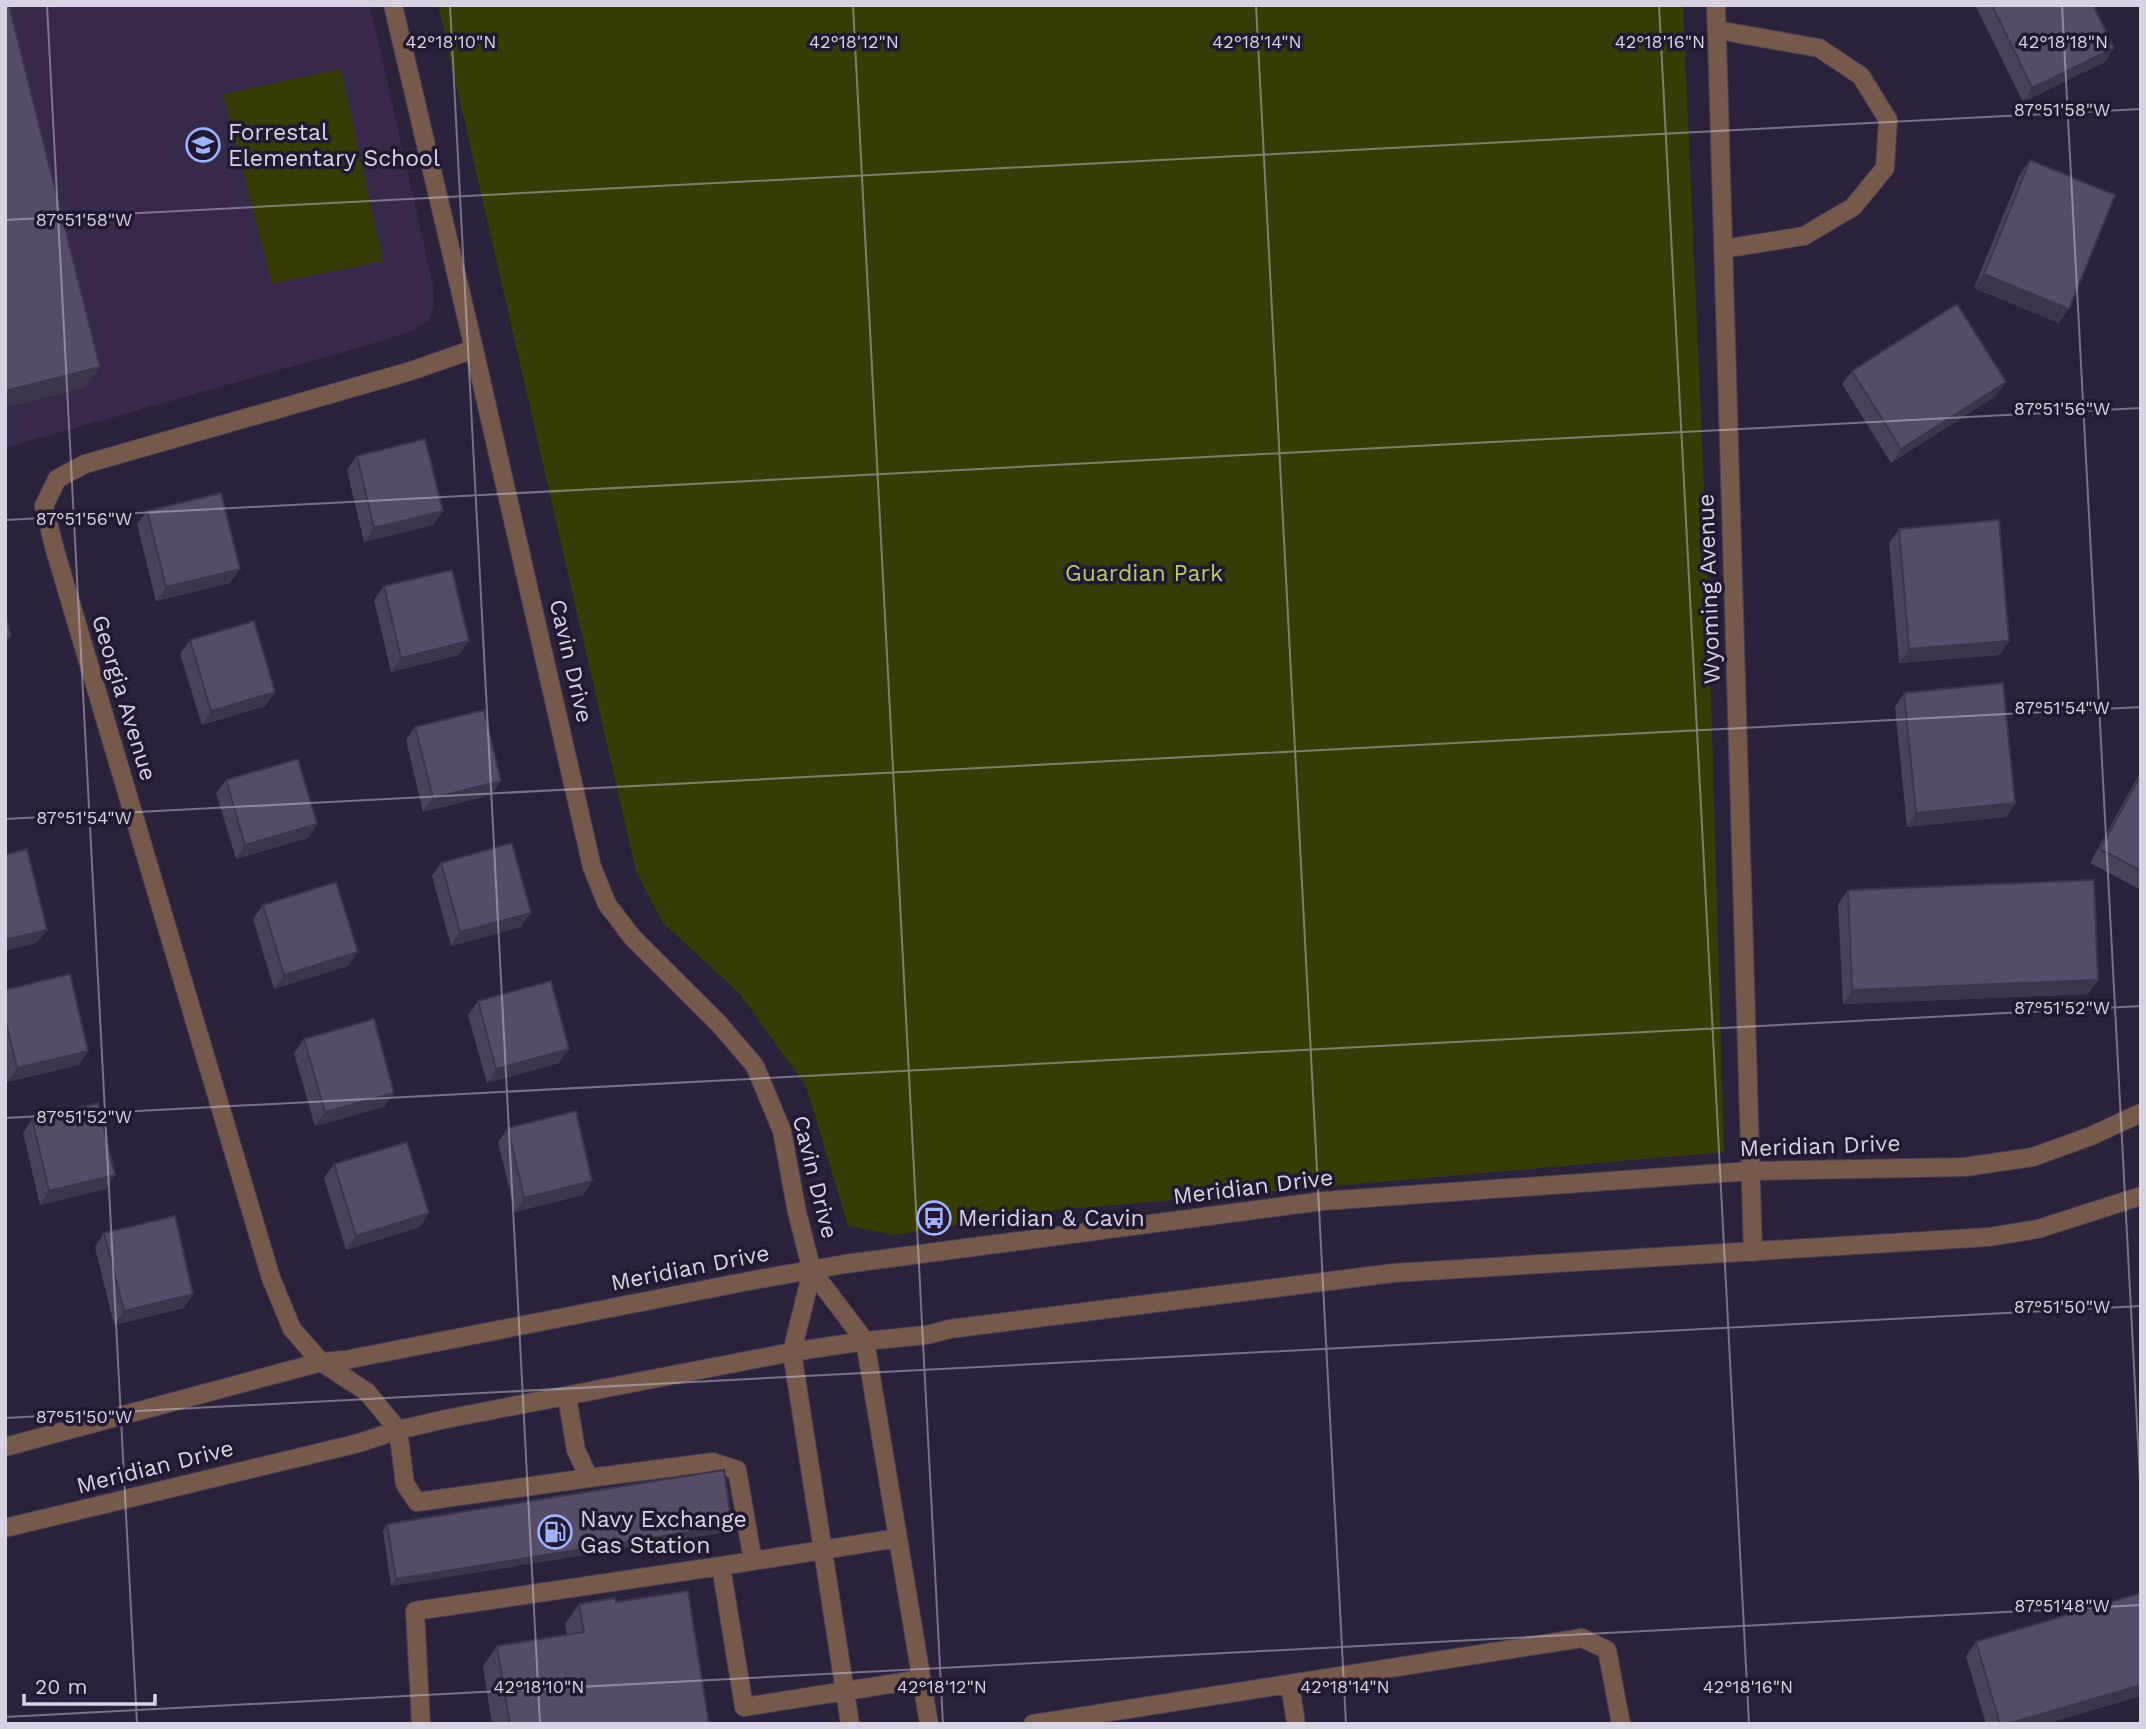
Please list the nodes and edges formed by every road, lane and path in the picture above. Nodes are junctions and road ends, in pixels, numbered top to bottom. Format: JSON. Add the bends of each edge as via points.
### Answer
{"nodes":[{"id":1,"x":393,"y":5,"type":"edge"},
{"id":2,"x":1716,"y":5,"type":"edge"},
{"id":3,"x":1717,"y":30,"type":"junction"},
{"id":4,"x":1723,"y":248,"type":"junction"},
{"id":5,"x":474,"y":349,"type":"junction"},
{"id":6,"x":2141,"y":1113,"type":"edge"},
{"id":7,"x":1751,"y":1171,"type":"junction"},
{"id":8,"x":2141,"y":1196,"type":"edge"},
{"id":9,"x":1753,"y":1252,"type":"junction"},
{"id":10,"x":812,"y":1271,"type":"junction"},
{"id":11,"x":865,"y":1341,"type":"junction"},
{"id":12,"x":792,"y":1352,"type":"junction"},
{"id":13,"x":321,"y":1362,"type":"junction"},
{"id":14,"x":567,"y":1397,"type":"junction"},
{"id":15,"x":398,"y":1430,"type":"junction"},
{"id":16,"x":5,"y":1447,"type":"edge"},
{"id":17,"x":590,"y":1478,"type":"junction"},
{"id":18,"x":5,"y":1528,"type":"edge"},
{"id":19,"x":898,"y":1538,"type":"junction"},
{"id":20,"x":822,"y":1549,"type":"junction"},
{"id":21,"x":753,"y":1560,"type":"junction"},
{"id":22,"x":721,"y":1566,"type":"junction"},
{"id":23,"x":922,"y":1679,"type":"junction"},
{"id":24,"x":1290,"y":1684,"type":"junction"},
{"id":25,"x":845,"y":1690,"type":"junction"},
{"id":26,"x":745,"y":1715,"type":"edge"},
{"id":27,"x":421,"y":1724,"type":"edge"},
{"id":28,"x":850,"y":1724,"type":"edge"},
{"id":29,"x":929,"y":1724,"type":"edge"},
{"id":30,"x":1033,"y":1724,"type":"edge"},
{"id":31,"x":1296,"y":1724,"type":"edge"},
{"id":32,"x":1621,"y":1724,"type":"edge"}],
"edges":[{"from":1,"to":5,"type":"street","name":"Cavin Drive"},
{"from":2,"to":3,"type":"street","name":"Wyoming Avenue"},
{"from":3,"to":4,"type":"street","name":"Wyoming Avenue"},
{"from":3,"to":4,"type":"street","via":[[1819,48],[1861,76],[1888,120],[1885,168],[1853,207],[1804,236]]},
{"from":4,"to":7,"type":"street","name":"Wyoming Avenue"},
{"from":5,"to":10,"type":"street","name":"Cavin Drive","via":[[592,867],[607,904],[632,937],[755,1066],[782,1131]]},
{"from":5,"to":13,"type":"street","name":"Georgia Avenue","via":[[85,464],[57,479],[44,506],[271,1278],[292,1329]]},
{"from":6,"to":7,"type":"street","name":"Meridian Drive","via":[[2033,1157],[1965,1167]]},
{"from":7,"to":9,"type":"street","name":"Wyoming Avenue"},
{"from":7,"to":10,"type":"street","name":"Meridian Drive","via":[[1322,1202]]},
{"from":8,"to":9,"type":"street","name":"Meridian Drive","via":[[2038,1229],[1989,1237]]},
{"from":9,"to":11,"type":"street","name":"Meridian Drive","via":[[1393,1273]]},
{"from":10,"to":11,"type":"street","name":"Cavin Drive"},
{"from":10,"to":12,"type":"street","name":"Cavin Drive"},
{"from":10,"to":13,"type":"street","name":"Meridian Drive"},
{"from":11,"to":12,"type":"street","name":"Meridian Drive"},
{"from":11,"to":19,"type":"street","name":"Cavin Drive"},
{"from":12,"to":14,"type":"street","name":"Meridian Drive"},
{"from":12,"to":20,"type":"street","name":"Cavin Drive"},
{"from":13,"to":15,"type":"street","name":"Georgia Avenue","via":[[366,1392]]},
{"from":13,"to":16,"type":"street","name":"Meridian Drive"},
{"from":14,"to":15,"type":"street","name":"Meridian Drive"},
{"from":14,"to":17,"type":"street","via":[[576,1450]]},
{"from":15,"to":17,"type":"street","via":[[405,1484],[417,1502]]},
{"from":15,"to":18,"type":"street","name":"Meridian Drive"},
{"from":17,"to":21,"type":"street","via":[[713,1462],[737,1470]]},
{"from":19,"to":20,"type":"street"},
{"from":19,"to":23,"type":"street","name":"Cavin Drive"},
{"from":20,"to":21,"type":"street"},
{"from":20,"to":25,"type":"street","name":"Cavin Drive"},
{"from":21,"to":22,"type":"street"},
{"from":22,"to":26,"type":"street"},
{"from":22,"to":27,"type":"street","via":[[415,1611]]},
{"from":23,"to":25,"type":"street"},
{"from":23,"to":29,"type":"street","name":"Cavin Drive"},
{"from":24,"to":30,"type":"street"},
{"from":24,"to":31,"type":"street"},
{"from":24,"to":32,"type":"street","via":[[1582,1638],[1606,1650]]},
{"from":25,"to":26,"type":"street"},
{"from":25,"to":28,"type":"street","name":"Cavin Drive"}]}
